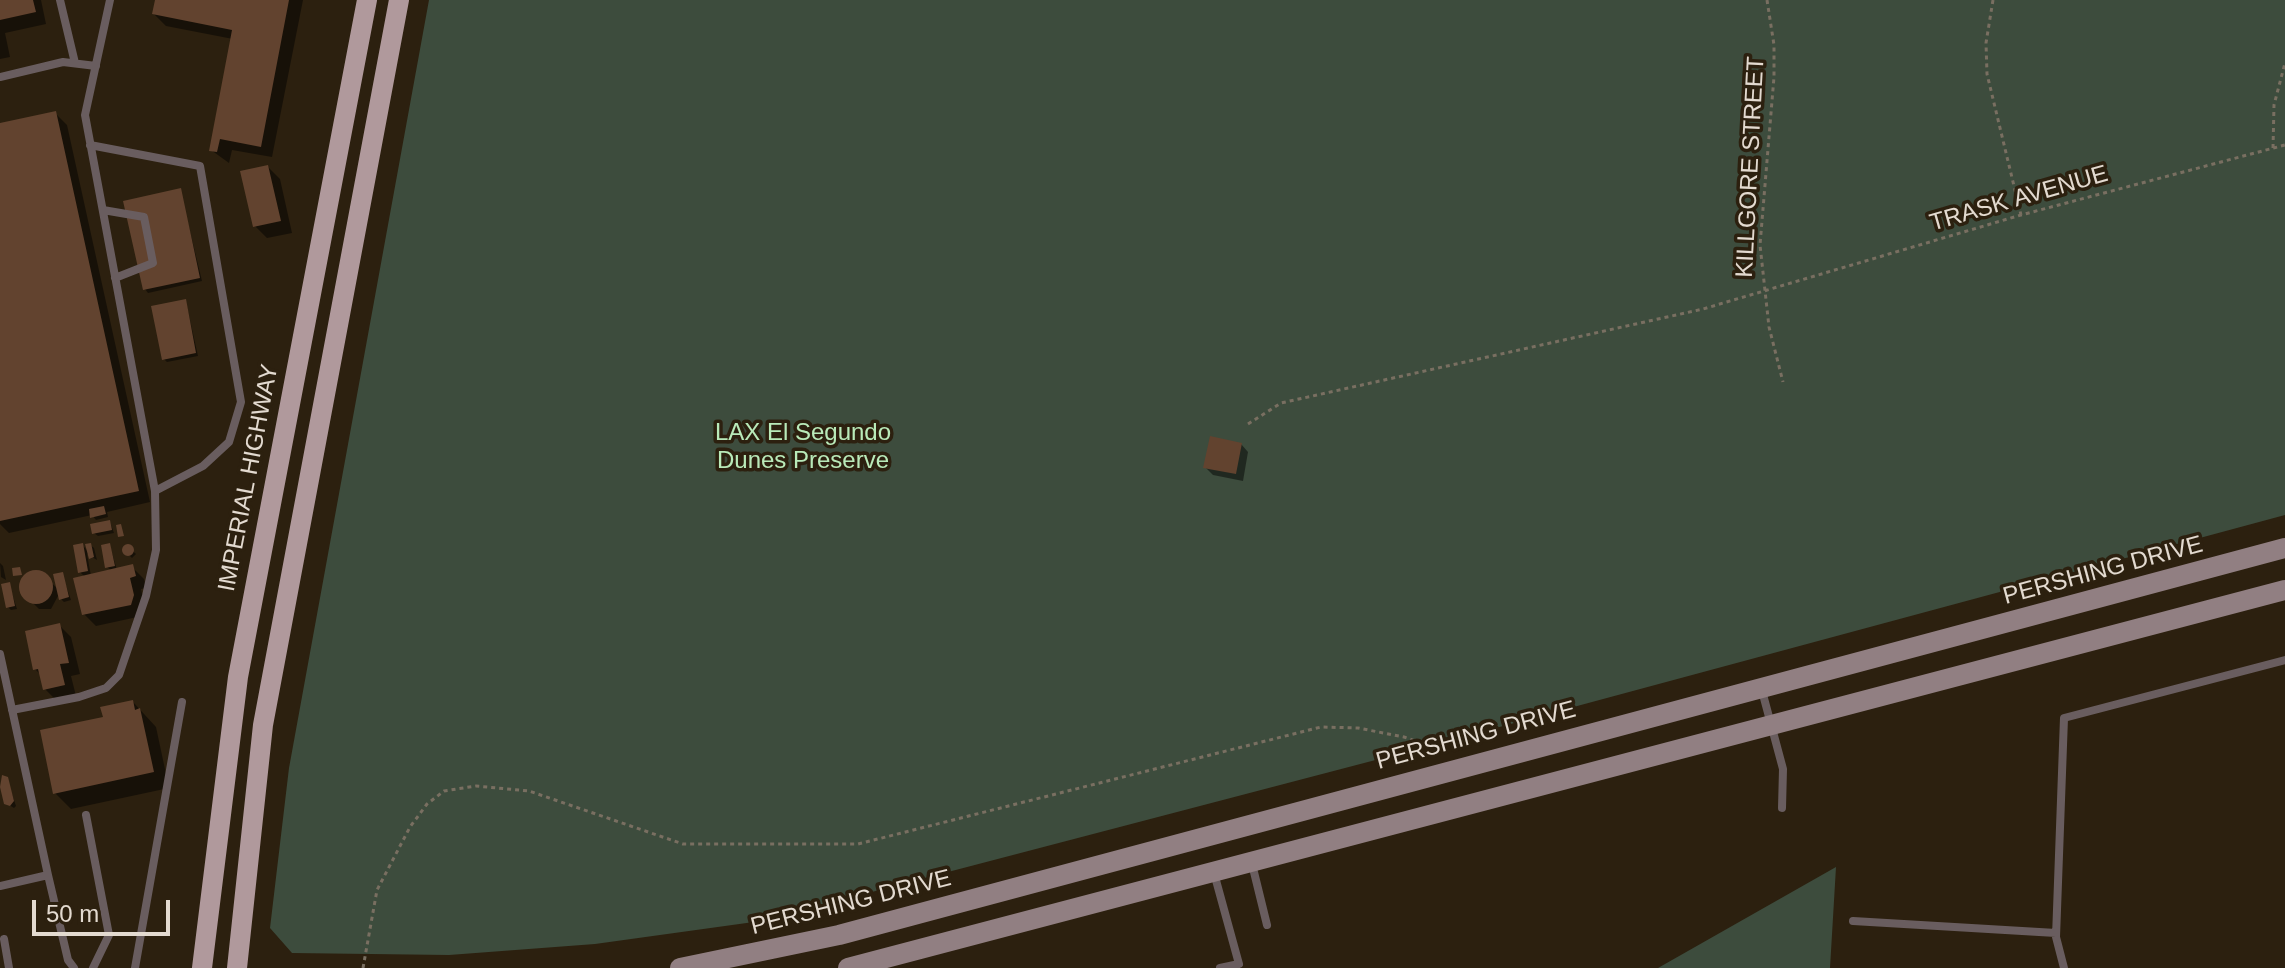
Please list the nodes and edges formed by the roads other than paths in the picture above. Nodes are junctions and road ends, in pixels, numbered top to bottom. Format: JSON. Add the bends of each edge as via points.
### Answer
{"nodes":[{"id":1,"x":60,"y":0,"type":"edge"},
{"id":2,"x":110,"y":0,"type":"edge"},
{"id":3,"x":367,"y":0,"type":"edge"},
{"id":4,"x":399,"y":0,"type":"edge"},
{"id":5,"x":75,"y":63,"type":"junction"},
{"id":6,"x":96,"y":66,"type":"junction"},
{"id":7,"x":0,"y":77,"type":"edge"},
{"id":8,"x":90,"y":145,"type":"junction"},
{"id":9,"x":103,"y":210,"type":"junction"},
{"id":10,"x":115,"y":278,"type":"junction"},
{"id":11,"x":155,"y":491,"type":"junction"},
{"id":12,"x":2285,"y":548,"type":"edge"},
{"id":13,"x":2285,"y":590,"type":"edge"},
{"id":14,"x":0,"y":654,"type":"edge"},
{"id":15,"x":2285,"y":660,"type":"edge"},
{"id":16,"x":1761,"y":686,"type":"junction"},
{"id":17,"x":4,"y":696,"type":"edge"},
{"id":18,"x":182,"y":702,"type":"dead end"},
{"id":19,"x":12,"y":710,"type":"junction"},
{"id":20,"x":1772,"y":727,"type":"junction"},
{"id":21,"x":1782,"y":808,"type":"dead end"},
{"id":22,"x":86,"y":815,"type":"dead end"},
{"id":23,"x":1252,"y":863,"type":"junction"},
{"id":24,"x":1214,"y":872,"type":"junction"},
{"id":25,"x":48,"y":875,"type":"junction"},
{"id":26,"x":0,"y":886,"type":"edge"},
{"id":27,"x":1853,"y":921,"type":"dead end"},
{"id":28,"x":1267,"y":925,"type":"dead end"},
{"id":29,"x":2056,"y":933,"type":"junction"},
{"id":30,"x":4,"y":939,"type":"dead end"},
{"id":31,"x":9,"y":968,"type":"edge"},
{"id":32,"x":74,"y":968,"type":"edge"},
{"id":33,"x":93,"y":968,"type":"edge"},
{"id":34,"x":135,"y":968,"type":"edge"},
{"id":35,"x":202,"y":968,"type":"edge"},
{"id":36,"x":237,"y":968,"type":"edge"},
{"id":37,"x":680,"y":968,"type":"edge"},
{"id":38,"x":848,"y":968,"type":"edge"},
{"id":39,"x":1220,"y":968,"type":"edge"},
{"id":40,"x":2064,"y":968,"type":"edge"}],
"edges":[{"from":1,"to":5,"type":"lane"},
{"from":2,"to":6,"type":"lane"},
{"from":3,"to":35,"type":"main road","name":"IMPERIAL HIGHWAY","via":[[238,677]]},
{"from":4,"to":36,"type":"main road","via":[[263,725]]},
{"from":5,"to":6,"type":"lane"},
{"from":5,"to":7,"type":"lane"},
{"from":6,"to":8,"type":"lane","via":[[85,115]]},
{"from":8,"to":9,"type":"lane"},
{"from":8,"to":11,"type":"lane","via":[[200,166],[241,402],[229,442],[203,466]]},
{"from":9,"to":10,"type":"lane"},
{"from":9,"to":10,"type":"lane","via":[[144,217],[153,263]]},
{"from":10,"to":11,"type":"lane"},
{"from":11,"to":19,"type":"lane","via":[[156,550],[119,675],[106,688],[79,697]]},
{"from":12,"to":16,"type":"main road","name":"PERSHING DRIVE"},
{"from":13,"to":20,"type":"main road"},
{"from":14,"to":17,"type":"lane"},
{"from":15,"to":29,"type":"lane","via":[[2064,718]]},
{"from":16,"to":20,"type":"lane"},
{"from":16,"to":37,"type":"main road","name":"PERSHING DRIVE","via":[[839,935]]},
{"from":17,"to":19,"type":"lane"},
{"from":18,"to":34,"type":"lane"},
{"from":19,"to":25,"type":"lane"},
{"from":20,"to":21,"type":"lane","via":[[1783,769]]},
{"from":20,"to":23,"type":"main road"},
{"from":22,"to":33,"type":"lane","via":[[109,935]]},
{"from":23,"to":24,"type":"main road"},
{"from":23,"to":28,"type":"lane"},
{"from":24,"to":38,"type":"main road"},
{"from":24,"to":39,"type":"lane","via":[[1239,964]]},
{"from":25,"to":26,"type":"lane"},
{"from":25,"to":32,"type":"lane"},
{"from":27,"to":29,"type":"lane"},
{"from":29,"to":40,"type":"lane"},
{"from":30,"to":31,"type":"lane"}]}
